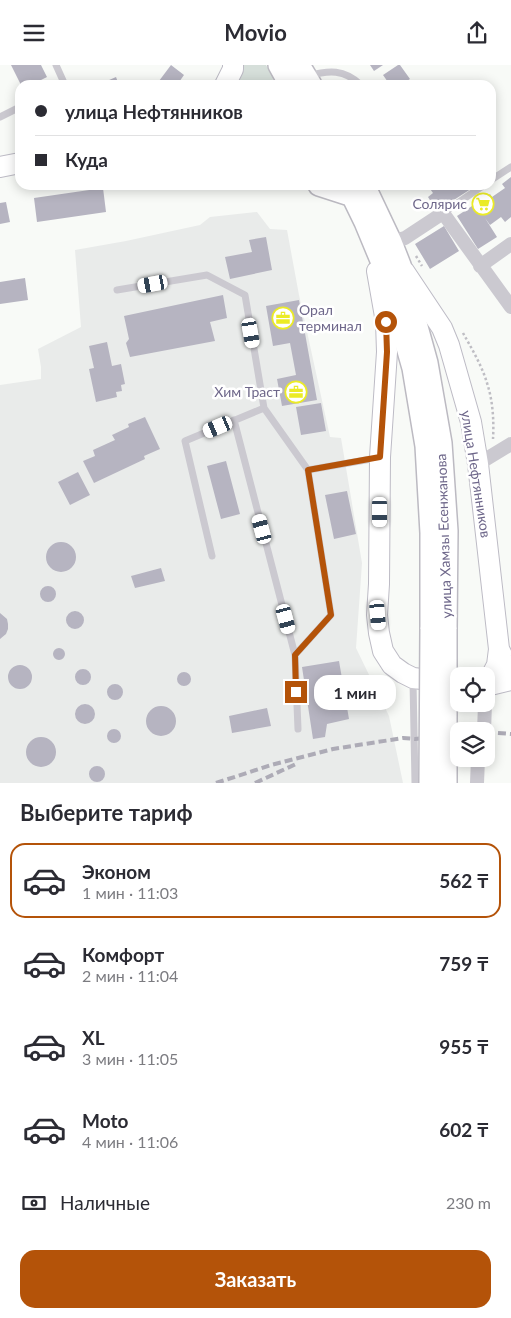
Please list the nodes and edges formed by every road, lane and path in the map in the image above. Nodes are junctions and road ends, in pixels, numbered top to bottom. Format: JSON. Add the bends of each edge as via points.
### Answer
{"nodes":[{"id":1,"x":56,"y":65,"type":"edge"},
{"id":2,"x":233,"y":65,"type":"edge"},
{"id":3,"x":279,"y":65,"type":"edge"},
{"id":4,"x":302,"y":78,"type":"edge"},
{"id":5,"x":64,"y":80,"type":"edge"},
{"id":6,"x":228,"y":80,"type":"edge"},
{"id":7,"x":355,"y":80,"type":"edge"},
{"id":8,"x":15,"y":110,"type":"edge"},
{"id":9,"x":0,"y":117,"type":"edge"},
{"id":10,"x":15,"y":164,"type":"edge"},
{"id":11,"x":0,"y":167,"type":"edge"},
{"id":12,"x":511,"y":167,"type":"edge"},
{"id":13,"x":496,"y":177,"type":"edge"},
{"id":14,"x":354,"y":190,"type":"edge"},
{"id":15,"x":355,"y":190,"type":"edge"},
{"id":16,"x":477,"y":190,"type":"edge"},
{"id":17,"x":443,"y":213,"type":"junction"},
{"id":18,"x":365,"y":222,"type":"junction"},
{"id":19,"x":391,"y":242,"type":"junction"},
{"id":20,"x":511,"y":244,"type":"edge"},
{"id":21,"x":400,"y":265,"type":"junction"},
{"id":22,"x":480,"y":266,"type":"junction"},
{"id":23,"x":117,"y":290,"type":"dead end"},
{"id":24,"x":511,"y":307,"type":"edge"},
{"id":25,"x":264,"y":408,"type":"junction"},
{"id":26,"x":234,"y":421,"type":"junction"},
{"id":27,"x":511,"y":444,"type":"edge"},
{"id":28,"x":380,"y":457,"type":"junction"},
{"id":29,"x":478,"y":464,"type":"junction"},
{"id":30,"x":308,"y":470,"type":"junction"},
{"id":31,"x":212,"y":556,"type":"dead end"},
{"id":32,"x":439,"y":629,"type":"junction"},
{"id":33,"x":499,"y":649,"type":"junction"},
{"id":34,"x":295,"y":655,"type":"junction"},
{"id":35,"x":511,"y":665,"type":"edge"},
{"id":36,"x":495,"y":669,"type":"edge"},
{"id":37,"x":413,"y":678,"type":"junction"},
{"id":38,"x":511,"y":680,"type":"edge"},
{"id":39,"x":450,"y":682,"type":"edge"},
{"id":40,"x":495,"y":684,"type":"edge"},
{"id":41,"x":298,"y":729,"type":"dead end"},
{"id":42,"x":478,"y":767,"type":"edge"},
{"id":43,"x":415,"y":783,"type":"edge"},
{"id":44,"x":430,"y":783,"type":"edge"},
{"id":45,"x":446,"y":783,"type":"edge"},
{"id":46,"x":477,"y":783,"type":"edge"}],
"edges":[{"from":1,"to":5,"type":"lane"},
{"from":2,"to":6,"type":"street"},
{"from":3,"to":4,"type":"main road"},
{"from":4,"to":7,"type":"lane","via":[[338,72]]},
{"from":8,"to":9,"type":"lane"},
{"from":10,"to":11,"type":"street"},
{"from":12,"to":13,"type":"lane"},
{"from":14,"to":18,"type":"main road","name":"улица Хамзы Есенжанова"},
{"from":15,"to":19,"type":"main road","name":"улица Хамзы Есенжанова"},
{"from":16,"to":17,"type":"lane"},
{"from":17,"to":19,"type":"street","via":[[404,238]]},
{"from":17,"to":22,"type":"street"},
{"from":18,"to":28,"type":"street","via":[[386,322]]},
{"from":18,"to":32,"type":"main road","name":"улица Хамзы Есенжанова","via":[[385,271],[413,368],[426,446]]},
{"from":19,"to":21,"type":"main road","name":"улица Хамзы Есенжанова"},
{"from":20,"to":22,"type":"street"},
{"from":21,"to":29,"type":"street","name":"улица Нефтянников","via":[[442,328],[449,345],[471,422]]},
{"from":21,"to":32,"type":"main road","name":"улица Хамзы Есенжанова","via":[[427,363],[441,443],[446,531]]},
{"from":22,"to":24,"type":"street"},
{"from":23,"to":25,"type":"lane","via":[[207,275],[245,295]]},
{"from":25,"to":26,"type":"lane"},
{"from":25,"to":30,"type":"lane"},
{"from":26,"to":31,"type":"lane","via":[[185,441]]},
{"from":26,"to":34,"type":"lane"},
{"from":27,"to":29,"type":"street"},
{"from":28,"to":30,"type":"lane"},
{"from":28,"to":37,"type":"street","via":[[379,633],[383,651],[392,665]]},
{"from":29,"to":33,"type":"street","name":"улица Нефтянников"},
{"from":30,"to":34,"type":"lane","via":[[331,615]]},
{"from":32,"to":44,"type":"main road","bridge":true},
{"from":32,"to":45,"type":"main road","bridge":true},
{"from":33,"to":35,"type":"street"},
{"from":33,"to":36,"type":"street"},
{"from":34,"to":41,"type":"lane"},
{"from":37,"to":39,"type":"street"},
{"from":37,"to":43,"type":"lane"},
{"from":38,"to":40,"type":"street"},
{"from":42,"to":46,"type":"street"}]}
